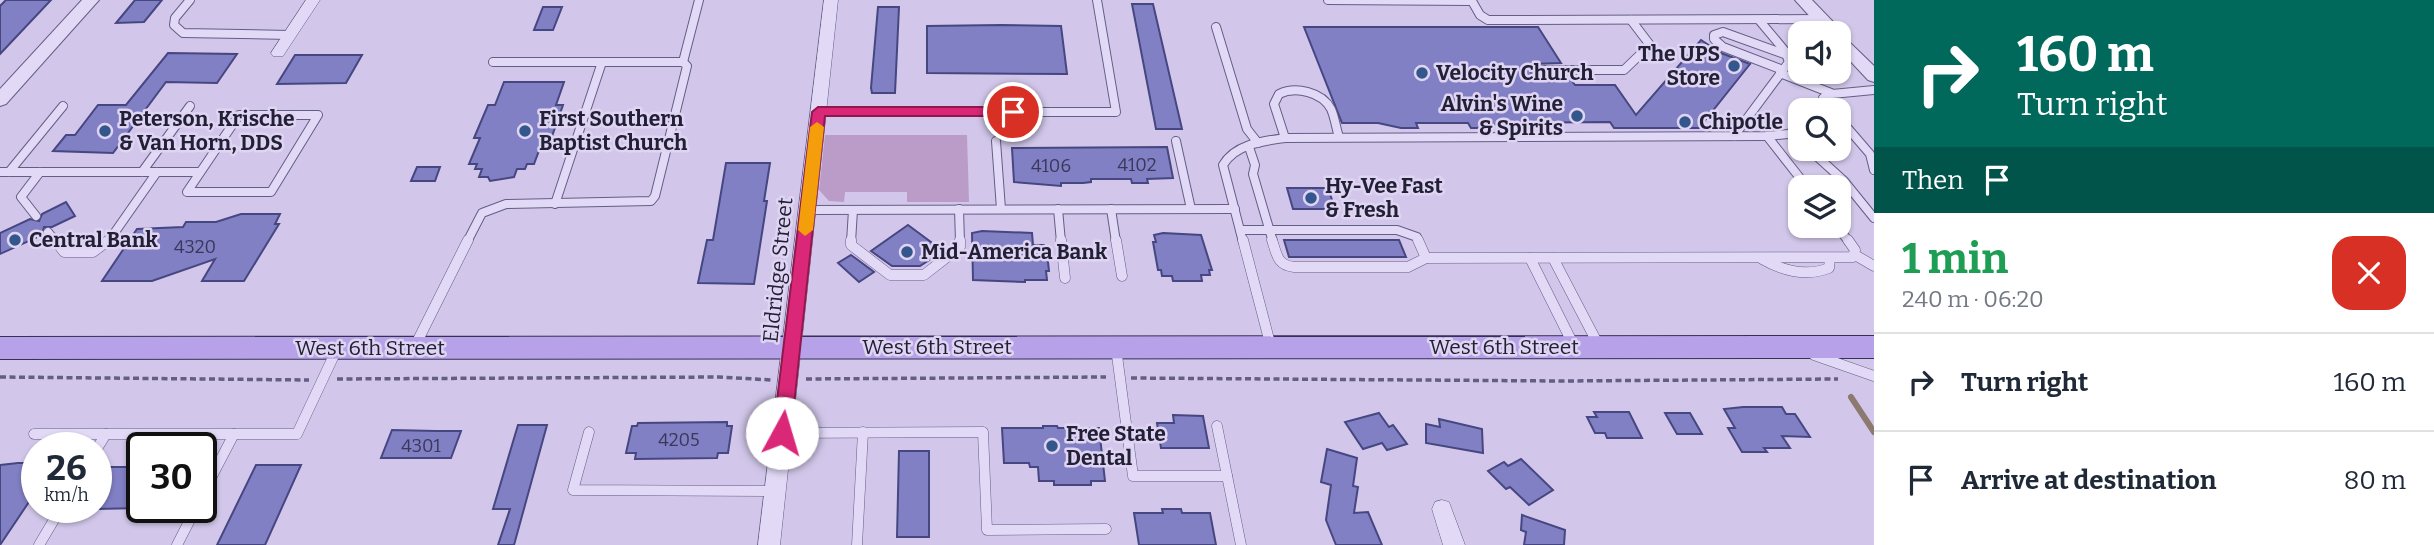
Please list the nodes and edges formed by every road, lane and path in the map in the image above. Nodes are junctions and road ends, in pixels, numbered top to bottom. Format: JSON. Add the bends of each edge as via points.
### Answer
{"nodes":[{"id":1,"x":91,"y":0,"type":"edge"},
{"id":2,"x":190,"y":0,"type":"edge"},
{"id":3,"x":313,"y":0,"type":"edge"},
{"id":4,"x":699,"y":0,"type":"edge"},
{"id":5,"x":831,"y":0,"type":"edge"},
{"id":6,"x":1097,"y":0,"type":"edge"},
{"id":7,"x":1328,"y":0,"type":"edge"},
{"id":8,"x":1803,"y":0,"type":"edge"},
{"id":9,"x":1821,"y":19,"type":"joint"},
{"id":10,"x":1631,"y":20,"type":"junction"},
{"id":11,"x":1759,"y":20,"type":"junction"},
{"id":12,"x":1216,"y":27,"type":"dead end"},
{"id":13,"x":290,"y":35,"type":"junction"},
{"id":14,"x":278,"y":52,"type":"dead end"},
{"id":15,"x":1851,"y":52,"type":"edge"},
{"id":16,"x":1787,"y":55,"type":"junction"},
{"id":17,"x":494,"y":62,"type":"dead end"},
{"id":18,"x":602,"y":62,"type":"junction"},
{"id":19,"x":683,"y":62,"type":"junction"},
{"id":20,"x":1536,"y":70,"type":"dead end"},
{"id":21,"x":1781,"y":72,"type":"junction"},
{"id":22,"x":1874,"y":76,"type":"edge"},
{"id":23,"x":1874,"y":90,"type":"edge"},
{"id":24,"x":1831,"y":93,"type":"junction"},
{"id":25,"x":1823,"y":98,"type":"edge"},
{"id":26,"x":0,"y":100,"type":"edge"},
{"id":27,"x":64,"y":106,"type":"dead end"},
{"id":28,"x":190,"y":106,"type":"dead end"},
{"id":29,"x":818,"y":112,"type":"junction"},
{"id":30,"x":1851,"y":131,"type":"edge"},
{"id":31,"x":1788,"y":135,"type":"edge"},
{"id":32,"x":1734,"y":136,"type":"junction"},
{"id":33,"x":1767,"y":136,"type":"junction"},
{"id":34,"x":1339,"y":137,"type":"junction"},
{"id":35,"x":1285,"y":138,"type":"junction"},
{"id":36,"x":996,"y":141,"type":"dead end"},
{"id":37,"x":1176,"y":141,"type":"dead end"},
{"id":38,"x":1254,"y":145,"type":"junction"},
{"id":39,"x":1822,"y":161,"type":"edge"},
{"id":40,"x":1874,"y":170,"type":"edge"},
{"id":41,"x":2,"y":172,"type":"edge"},
{"id":42,"x":40,"y":172,"type":"junction"},
{"id":43,"x":142,"y":172,"type":"junction"},
{"id":44,"x":157,"y":172,"type":"junction"},
{"id":45,"x":200,"y":172,"type":"junction"},
{"id":46,"x":1798,"y":175,"type":"edge"},
{"id":47,"x":555,"y":204,"type":"junction"},
{"id":48,"x":959,"y":209,"type":"junction"},
{"id":49,"x":1001,"y":209,"type":"junction"},
{"id":50,"x":1058,"y":209,"type":"junction"},
{"id":51,"x":1111,"y":209,"type":"junction"},
{"id":52,"x":1191,"y":209,"type":"junction"},
{"id":53,"x":1235,"y":209,"type":"junction"},
{"id":54,"x":807,"y":210,"type":"junction"},
{"id":55,"x":853,"y":210,"type":"junction"},
{"id":56,"x":36,"y":216,"type":"dead end"},
{"id":57,"x":1874,"y":218,"type":"edge"},
{"id":58,"x":1240,"y":230,"type":"junction"},
{"id":59,"x":1269,"y":230,"type":"junction"},
{"id":60,"x":48,"y":232,"type":"dead end"},
{"id":61,"x":1846,"y":238,"type":"edge"},
{"id":62,"x":1855,"y":255,"type":"junction"},
{"id":63,"x":1426,"y":258,"type":"junction"},
{"id":64,"x":1530,"y":258,"type":"junction"},
{"id":65,"x":1553,"y":258,"type":"junction"},
{"id":66,"x":1874,"y":266,"type":"edge"},
{"id":67,"x":1122,"y":276,"type":"dead end"},
{"id":68,"x":1065,"y":278,"type":"dead end"},
{"id":69,"x":792,"y":347,"type":"junction"},
{"id":70,"x":1116,"y":347,"type":"junction"},
{"id":71,"x":1271,"y":347,"type":"junction"},
{"id":72,"x":1587,"y":347,"type":"junction"},
{"id":73,"x":1793,"y":347,"type":"junction"},
{"id":74,"x":1874,"y":347,"type":"edge"},
{"id":75,"x":0,"y":348,"type":"edge"},
{"id":76,"x":337,"y":348,"type":"junction"},
{"id":77,"x":414,"y":348,"type":"junction"},
{"id":78,"x":1874,"y":376,"type":"edge"},
{"id":79,"x":0,"y":377,"type":"edge"},
{"id":80,"x":1120,"y":378,"type":"junction"},
{"id":81,"x":1848,"y":379,"type":"dead end"},
{"id":82,"x":323,"y":380,"type":"junction"},
{"id":83,"x":788,"y":380,"type":"junction"},
{"id":84,"x":1217,"y":426,"type":"dead end"},
{"id":85,"x":589,"y":432,"type":"dead end"},
{"id":86,"x":863,"y":432,"type":"junction"},
{"id":87,"x":782,"y":433,"type":"junction"},
{"id":88,"x":112,"y":434,"type":"edge"},
{"id":89,"x":234,"y":434,"type":"junction"},
{"id":90,"x":217,"y":466,"type":"edge"},
{"id":91,"x":1227,"y":476,"type":"junction"},
{"id":92,"x":775,"y":491,"type":"junction"},
{"id":93,"x":1442,"y":509,"type":"dead end"},
{"id":94,"x":52,"y":523,"type":"edge"},
{"id":95,"x":188,"y":523,"type":"edge"},
{"id":96,"x":1106,"y":529,"type":"dead end"},
{"id":97,"x":38,"y":545,"type":"edge"},
{"id":98,"x":177,"y":545,"type":"edge"},
{"id":99,"x":769,"y":545,"type":"edge"},
{"id":100,"x":857,"y":545,"type":"edge"},
{"id":101,"x":1241,"y":545,"type":"edge"},
{"id":102,"x":1454,"y":545,"type":"edge"}],
"edges":[{"from":1,"to":26,"type":"street"},
{"from":2,"to":13,"type":"lane","via":[[175,18],[174,25],[183,33]]},
{"from":3,"to":13,"type":"street"},
{"from":4,"to":19,"type":"lane"},
{"from":5,"to":29,"type":"street","name":"Eldridge Street"},
{"from":6,"to":29,"type":"lane","via":[[1116,112]]},
{"from":7,"to":10,"type":"lane","via":[[1472,1],[1488,20]]},
{"from":8,"to":9,"type":"street"},
{"from":9,"to":11,"type":"lane"},
{"from":10,"to":11,"type":"lane"},
{"from":10,"to":20,"type":"lane","via":[[1650,45],[1624,70]]},
{"from":11,"to":16,"type":"lane"},
{"from":12,"to":38,"type":"lane"},
{"from":13,"to":14,"type":"street"},
{"from":15,"to":22,"type":"street"},
{"from":16,"to":21,"type":"lane","via":[[1789,62]]},
{"from":16,"to":21,"type":"lane","via":[[1733,34],[1717,32],[1714,39]]},
{"from":17,"to":18,"type":"lane"},
{"from":18,"to":19,"type":"lane"},
{"from":18,"to":47,"type":"lane"},
{"from":19,"to":47,"type":"lane","via":[[687,66],[651,201]]},
{"from":21,"to":24,"type":"lane"},
{"from":21,"to":32,"type":"lane"},
{"from":23,"to":24,"type":"lane"},
{"from":24,"to":25,"type":"lane"},
{"from":27,"to":41,"type":"lane"},
{"from":28,"to":43,"type":"lane"},
{"from":29,"to":54,"type":"street","name":"Eldridge Street"},
{"from":30,"to":40,"type":"lane","via":[[1870,154]]},
{"from":31,"to":33,"type":"lane"},
{"from":32,"to":33,"type":"lane"},
{"from":32,"to":34,"type":"lane"},
{"from":33,"to":46,"type":"lane"},
{"from":34,"to":35,"type":"lane"},
{"from":34,"to":35,"type":"lane","via":[[1324,100],[1298,90],[1275,99]]},
{"from":35,"to":38,"type":"lane"},
{"from":36,"to":49,"type":"lane"},
{"from":37,"to":52,"type":"lane"},
{"from":38,"to":53,"type":"lane","via":[[1226,159],[1223,166]]},
{"from":38,"to":59,"type":"lane","via":[[1253,174]]},
{"from":39,"to":57,"type":"lane"},
{"from":41,"to":42,"type":"lane"},
{"from":42,"to":43,"type":"lane"},
{"from":42,"to":56,"type":"lane","via":[[21,197]]},
{"from":43,"to":44,"type":"lane"},
{"from":44,"to":45,"type":"lane"},
{"from":44,"to":60,"type":"lane","via":[[107,243],[93,252],[64,252]]},
{"from":45,"to":45,"type":"lane","via":[[187,192],[271,192],[317,115],[239,115]]},
{"from":47,"to":77,"type":"lane","via":[[506,204],[482,213]]},
{"from":48,"to":49,"type":"lane"},
{"from":48,"to":55,"type":"lane"},
{"from":48,"to":55,"type":"lane","via":[[960,247],[924,275],[890,275],[851,245]]},
{"from":49,"to":50,"type":"lane"},
{"from":50,"to":51,"type":"lane"},
{"from":50,"to":68,"type":"lane"},
{"from":51,"to":52,"type":"lane"},
{"from":51,"to":67,"type":"lane"},
{"from":52,"to":53,"type":"lane"},
{"from":53,"to":58,"type":"lane"},
{"from":54,"to":55,"type":"lane"},
{"from":54,"to":69,"type":"street","name":"Eldridge Street"},
{"from":58,"to":59,"type":"lane"},
{"from":58,"to":71,"type":"lane"},
{"from":59,"to":63,"type":"lane","via":[[1398,230],[1417,237]]},
{"from":59,"to":63,"type":"lane","via":[[1284,266],[1408,267]]},
{"from":61,"to":62,"type":"lane"},
{"from":62,"to":65,"type":"lane","via":[[1830,258],[1829,268],[1822,271],[1782,269],[1760,258]]},
{"from":62,"to":66,"type":"lane"},
{"from":63,"to":64,"type":"lane"},
{"from":64,"to":65,"type":"lane"},
{"from":64,"to":72,"type":"lane"},
{"from":65,"to":72,"type":"lane"},
{"from":69,"to":70,"type":"main road","name":"West 6th Street"},
{"from":69,"to":77,"type":"main road","name":"West 6th Street"},
{"from":69,"to":83,"type":"street","name":"Eldridge Street"},
{"from":70,"to":71,"type":"main road","name":"West 6th Street"},
{"from":70,"to":80,"type":"lane"},
{"from":71,"to":72,"type":"main road","name":"West 6th Street"},
{"from":72,"to":73,"type":"main road","name":"West 6th Street"},
{"from":73,"to":74,"type":"main road","name":"West 6th Street"},
{"from":73,"to":78,"type":"lane"},
{"from":75,"to":76,"type":"main road","name":"West 6th Street"},
{"from":76,"to":77,"type":"main road","name":"West 6th Street"},
{"from":76,"to":82,"type":"lane"},
{"from":79,"to":82,"type":"path"},
{"from":80,"to":81,"type":"path"},
{"from":80,"to":83,"type":"path"},
{"from":80,"to":91,"type":"lane","via":[[1133,475]]},
{"from":82,"to":83,"type":"path"},
{"from":82,"to":89,"type":"lane","via":[[297,434]]},
{"from":83,"to":87,"type":"street","name":"Eldridge Street"},
{"from":84,"to":91,"type":"lane"},
{"from":85,"to":92,"type":"lane","via":[[573,491]]},
{"from":86,"to":87,"type":"lane"},
{"from":86,"to":96,"type":"lane","via":[[983,432],[987,530]]},
{"from":86,"to":100,"type":"lane"},
{"from":87,"to":92,"type":"street","name":"Eldridge Street"},
{"from":88,"to":89,"type":"lane"},
{"from":89,"to":90,"type":"lane"},
{"from":91,"to":101,"type":"lane"},
{"from":92,"to":99,"type":"street","name":"Eldridge Street"},
{"from":93,"to":102,"type":"street"},
{"from":94,"to":97,"type":"lane"},
{"from":95,"to":98,"type":"lane"}]}
